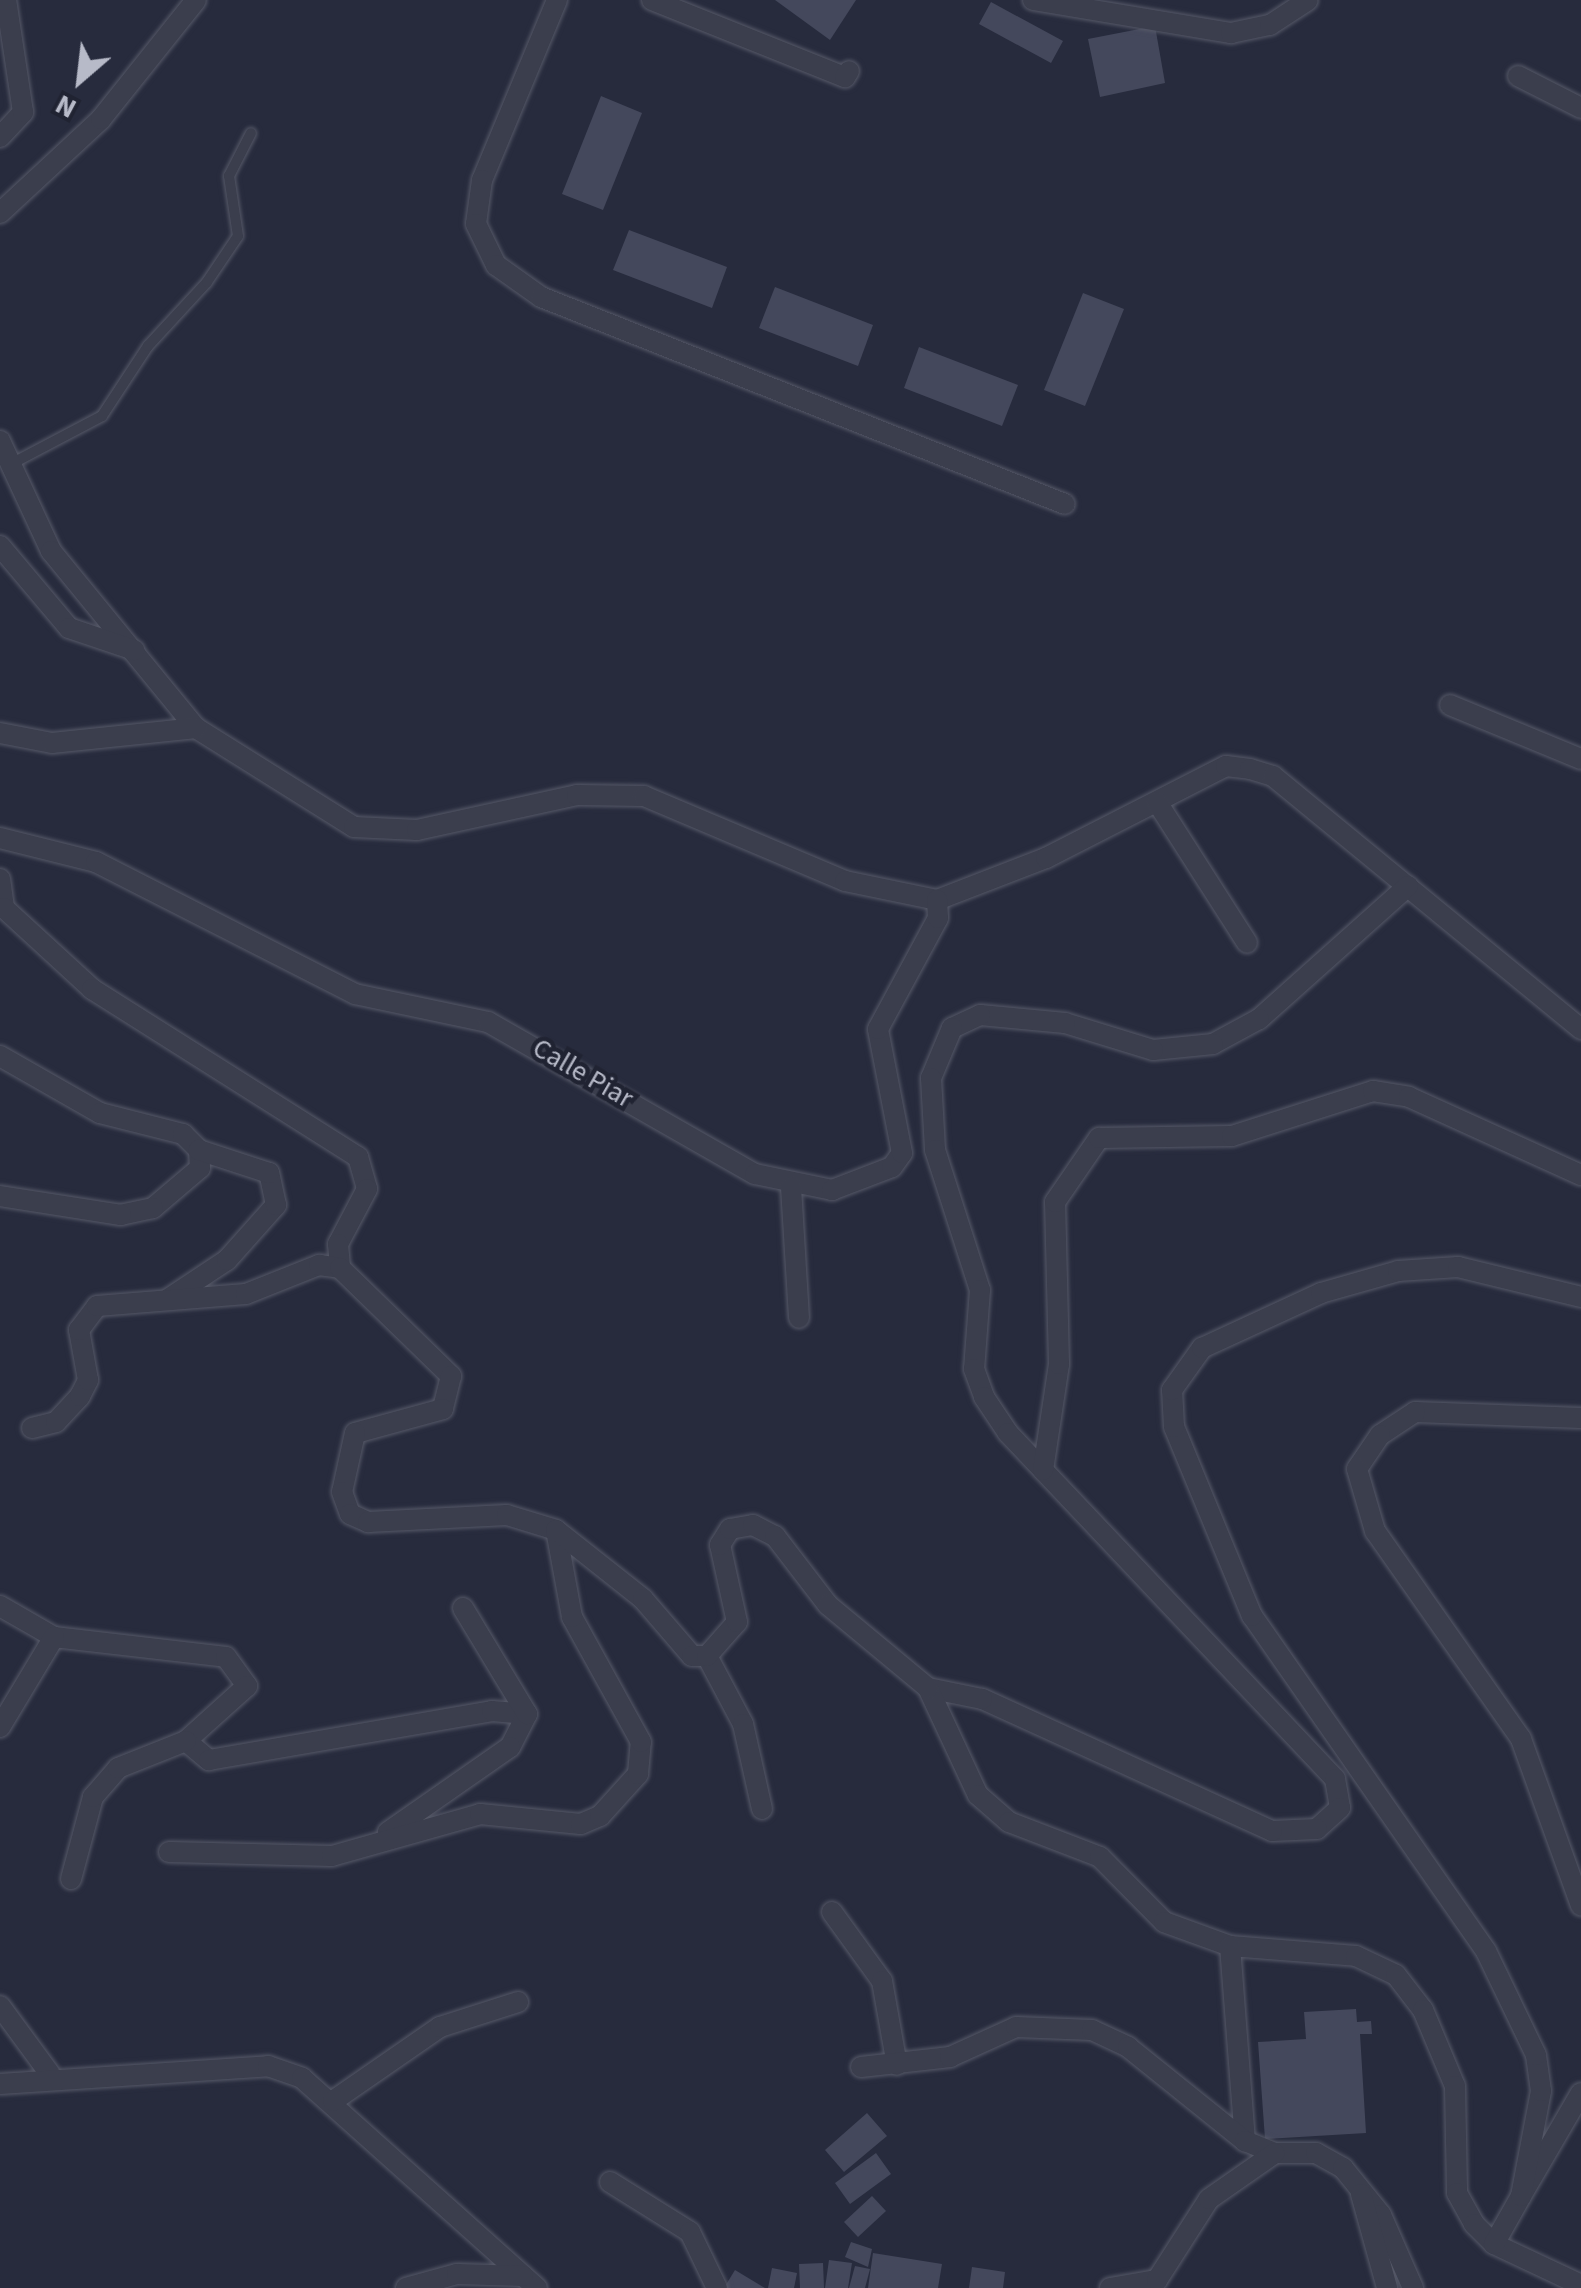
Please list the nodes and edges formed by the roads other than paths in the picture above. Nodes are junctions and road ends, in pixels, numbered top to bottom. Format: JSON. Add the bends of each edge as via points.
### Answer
{"nodes":[{"id":1,"x":6,"y":0,"type":"edge"},
{"id":2,"x":196,"y":0,"type":"edge"},
{"id":3,"x":557,"y":0,"type":"edge"},
{"id":4,"x":652,"y":0,"type":"edge"},
{"id":5,"x":1033,"y":0,"type":"edge"},
{"id":6,"x":1308,"y":0,"type":"edge"},
{"id":7,"x":850,"y":71,"type":"dead end"},
{"id":8,"x":1518,"y":76,"type":"dead end"},
{"id":9,"x":1581,"y":108,"type":"edge"},
{"id":10,"x":251,"y":133,"type":"dead end"},
{"id":11,"x":0,"y":137,"type":"edge"},
{"id":12,"x":9,"y":192,"type":"edge"},
{"id":13,"x":0,"y":213,"type":"edge"},
{"id":14,"x":0,"y":441,"type":"edge"},
{"id":15,"x":10,"y":464,"type":"junction"},
{"id":16,"x":1066,"y":504,"type":"dead end"},
{"id":17,"x":0,"y":546,"type":"edge"},
{"id":18,"x":134,"y":650,"type":"junction"},
{"id":19,"x":1450,"y":705,"type":"dead end"},
{"id":20,"x":196,"y":728,"type":"junction"},
{"id":21,"x":0,"y":732,"type":"edge"},
{"id":22,"x":1581,"y":759,"type":"edge"},
{"id":23,"x":1158,"y":802,"type":"junction"},
{"id":24,"x":6,"y":841,"type":"edge"},
{"id":25,"x":0,"y":877,"type":"edge"},
{"id":26,"x":1408,"y":886,"type":"junction"},
{"id":27,"x":937,"y":900,"type":"junction"},
{"id":28,"x":1247,"y":943,"type":"dead end"},
{"id":29,"x":1581,"y":1029,"type":"edge"},
{"id":30,"x":0,"y":1056,"type":"edge"},
{"id":31,"x":199,"y":1150,"type":"junction"},
{"id":32,"x":1581,"y":1175,"type":"edge"},
{"id":33,"x":792,"y":1187,"type":"junction"},
{"id":34,"x":0,"y":1196,"type":"edge"},
{"id":35,"x":340,"y":1268,"type":"junction"},
{"id":36,"x":1581,"y":1297,"type":"edge"},
{"id":37,"x":166,"y":1300,"type":"junction"},
{"id":38,"x":799,"y":1318,"type":"dead end"},
{"id":39,"x":1581,"y":1418,"type":"edge"},
{"id":40,"x":32,"y":1428,"type":"dead end"},
{"id":41,"x":1043,"y":1470,"type":"junction"},
{"id":42,"x":556,"y":1530,"type":"junction"},
{"id":43,"x":0,"y":1606,"type":"edge"},
{"id":44,"x":463,"y":1608,"type":"dead end"},
{"id":45,"x":54,"y":1638,"type":"junction"},
{"id":46,"x":707,"y":1656,"type":"junction"},
{"id":47,"x":928,"y":1688,"type":"junction"},
{"id":48,"x":527,"y":1714,"type":"junction"},
{"id":49,"x":0,"y":1727,"type":"edge"},
{"id":50,"x":186,"y":1741,"type":"junction"},
{"id":51,"x":762,"y":1810,"type":"dead end"},
{"id":52,"x":380,"y":1838,"type":"junction"},
{"id":53,"x":169,"y":1852,"type":"dead end"},
{"id":54,"x":71,"y":1879,"type":"dead end"},
{"id":55,"x":1581,"y":1906,"type":"edge"},
{"id":56,"x":832,"y":1912,"type":"dead end"},
{"id":57,"x":1230,"y":1946,"type":"junction"},
{"id":58,"x":518,"y":2002,"type":"dead end"},
{"id":59,"x":0,"y":2006,"type":"edge"},
{"id":60,"x":897,"y":2065,"type":"junction"},
{"id":61,"x":860,"y":2066,"type":"dead end"},
{"id":62,"x":50,"y":2074,"type":"junction"},
{"id":63,"x":0,"y":2084,"type":"edge"},
{"id":64,"x":1581,"y":2092,"type":"edge"},
{"id":65,"x":333,"y":2100,"type":"junction"},
{"id":66,"x":1245,"y":2141,"type":"junction"},
{"id":67,"x":1275,"y":2153,"type":"junction"},
{"id":68,"x":610,"y":2182,"type":"dead end"},
{"id":69,"x":1360,"y":2194,"type":"junction"},
{"id":70,"x":1521,"y":2196,"type":"junction"},
{"id":71,"x":1494,"y":2244,"type":"junction"},
{"id":72,"x":530,"y":2282,"type":"edge"},
{"id":73,"x":1581,"y":2285,"type":"edge"},
{"id":74,"x":406,"y":2288,"type":"edge"},
{"id":75,"x":717,"y":2288,"type":"edge"},
{"id":76,"x":1110,"y":2288,"type":"edge"},
{"id":77,"x":1386,"y":2288,"type":"edge"},
{"id":78,"x":1412,"y":2288,"type":"edge"}],
"edges":[{"from":1,"to":11,"type":"street","via":[[23,112]]},
{"from":2,"to":12,"type":"street","via":[[100,119]]},
{"from":3,"to":16,"type":"street","via":[[482,180],[476,224],[496,266],[541,297]]},
{"from":4,"to":7,"type":"street","via":[[845,78]]},
{"from":5,"to":6,"type":"street","via":[[1231,33],[1270,24]]},
{"from":8,"to":9,"type":"street"},
{"from":10,"to":15,"type":"lane","via":[[228,176],[238,236],[207,282],[148,346],[102,416]]},
{"from":12,"to":13,"type":"street"},
{"from":14,"to":15,"type":"street"},
{"from":15,"to":18,"type":"street","via":[[50,550]]},
{"from":17,"to":18,"type":"street","via":[[69,628]]},
{"from":18,"to":20,"type":"street"},
{"from":19,"to":22,"type":"street"},
{"from":20,"to":21,"type":"street","via":[[52,743]]},
{"from":20,"to":27,"type":"street","via":[[354,827],[417,830],[577,794],[644,796],[845,881]]},
{"from":23,"to":26,"type":"street","via":[[1226,766],[1274,776]]},
{"from":23,"to":27,"type":"street"},
{"from":23,"to":28,"type":"street"},
{"from":24,"to":25,"type":"street"},
{"from":24,"to":33,"type":"street","name":"Calle Piar","via":[[96,862],[354,994],[488,1022]]},
{"from":25,"to":35,"type":"street","via":[[4,908],[92,989],[358,1157],[367,1189],[338,1244]]},
{"from":26,"to":29,"type":"street"},
{"from":26,"to":41,"type":"street","via":[[1259,1019],[1213,1044],[1154,1050],[1016,1014],[952,1028],[936,1050],[935,1150],[980,1290],[974,1369],[1008,1433]]},
{"from":27,"to":33,"type":"street","name":"Calle Piar","via":[[938,918],[878,1029],[902,1153],[868,1180],[832,1190]]},
{"from":30,"to":31,"type":"street","via":[[100,1113],[183,1134]]},
{"from":31,"to":34,"type":"street","via":[[200,1168],[153,1208],[121,1215]]},
{"from":31,"to":37,"type":"street","via":[[269,1173],[276,1206],[226,1260]]},
{"from":32,"to":41,"type":"street","via":[[1409,1097],[1373,1091],[1232,1136],[1099,1138],[1055,1202],[1059,1364]]},
{"from":33,"to":38,"type":"street"},
{"from":35,"to":37,"type":"street","via":[[319,1265],[246,1294]]},
{"from":35,"to":42,"type":"street","via":[[451,1376],[443,1409],[355,1433],[342,1477],[350,1514],[368,1522],[507,1515]]},
{"from":36,"to":70,"type":"street","via":[[1458,1267],[1398,1271],[1321,1293],[1202,1348],[1172,1390],[1174,1426],[1252,1616],[1486,1951],[1536,2054],[1540,2090]]},
{"from":37,"to":40,"type":"street","via":[[87,1312],[80,1330],[88,1380],[56,1422]]},
{"from":39,"to":55,"type":"street","via":[[1415,1412],[1380,1435],[1357,1469],[1374,1530],[1521,1738]]},
{"from":41,"to":47,"type":"street","via":[[1335,1779],[1340,1808],[1317,1829],[1272,1831],[982,1699]]},
{"from":42,"to":46,"type":"street","via":[[644,1598],[692,1656]]},
{"from":42,"to":52,"type":"street","via":[[572,1617],[642,1742],[638,1774],[581,1824],[480,1814]]},
{"from":43,"to":45,"type":"street"},
{"from":44,"to":48,"type":"street"},
{"from":45,"to":49,"type":"street"},
{"from":45,"to":50,"type":"street","via":[[226,1656],[247,1686]]},
{"from":46,"to":47,"type":"street","via":[[738,1622],[720,1544],[730,1529],[752,1525],[776,1536],[828,1605]]},
{"from":46,"to":51,"type":"street","via":[[742,1724]]},
{"from":47,"to":57,"type":"street","via":[[952,1752],[1009,1822],[1100,1857],[1164,1922]]},
{"from":48,"to":50,"type":"street","via":[[492,1711],[209,1760]]},
{"from":48,"to":52,"type":"street","via":[[510,1747]]},
{"from":50,"to":54,"type":"street","via":[[118,1768],[93,1796]]},
{"from":52,"to":53,"type":"street","via":[[332,1856]]},
{"from":56,"to":60,"type":"street","via":[[887,1994]]},
{"from":57,"to":66,"type":"street"},
{"from":57,"to":71,"type":"street","via":[[1356,1956],[1396,1975],[1424,2010],[1456,2086],[1458,2193]]},
{"from":58,"to":65,"type":"street","via":[[440,2027]]},
{"from":59,"to":62,"type":"street"},
{"from":60,"to":61,"type":"street"},
{"from":60,"to":66,"type":"street","via":[[950,2056],[1016,2027],[1092,2030],[1128,2047]]},
{"from":62,"to":63,"type":"street"},
{"from":62,"to":65,"type":"street","via":[[268,2066]]},
{"from":64,"to":70,"type":"street"},
{"from":65,"to":72,"type":"street"},
{"from":66,"to":67,"type":"street"},
{"from":67,"to":69,"type":"street","via":[[1316,2153],[1344,2168]]},
{"from":67,"to":76,"type":"street","via":[[1208,2199],[1157,2280]]},
{"from":68,"to":75,"type":"street","via":[[690,2232]]},
{"from":69,"to":77,"type":"street"},
{"from":69,"to":78,"type":"street","via":[[1381,2216]]},
{"from":70,"to":71,"type":"street"},
{"from":71,"to":73,"type":"street"},
{"from":72,"to":74,"type":"street","via":[[457,2274]]}]}
